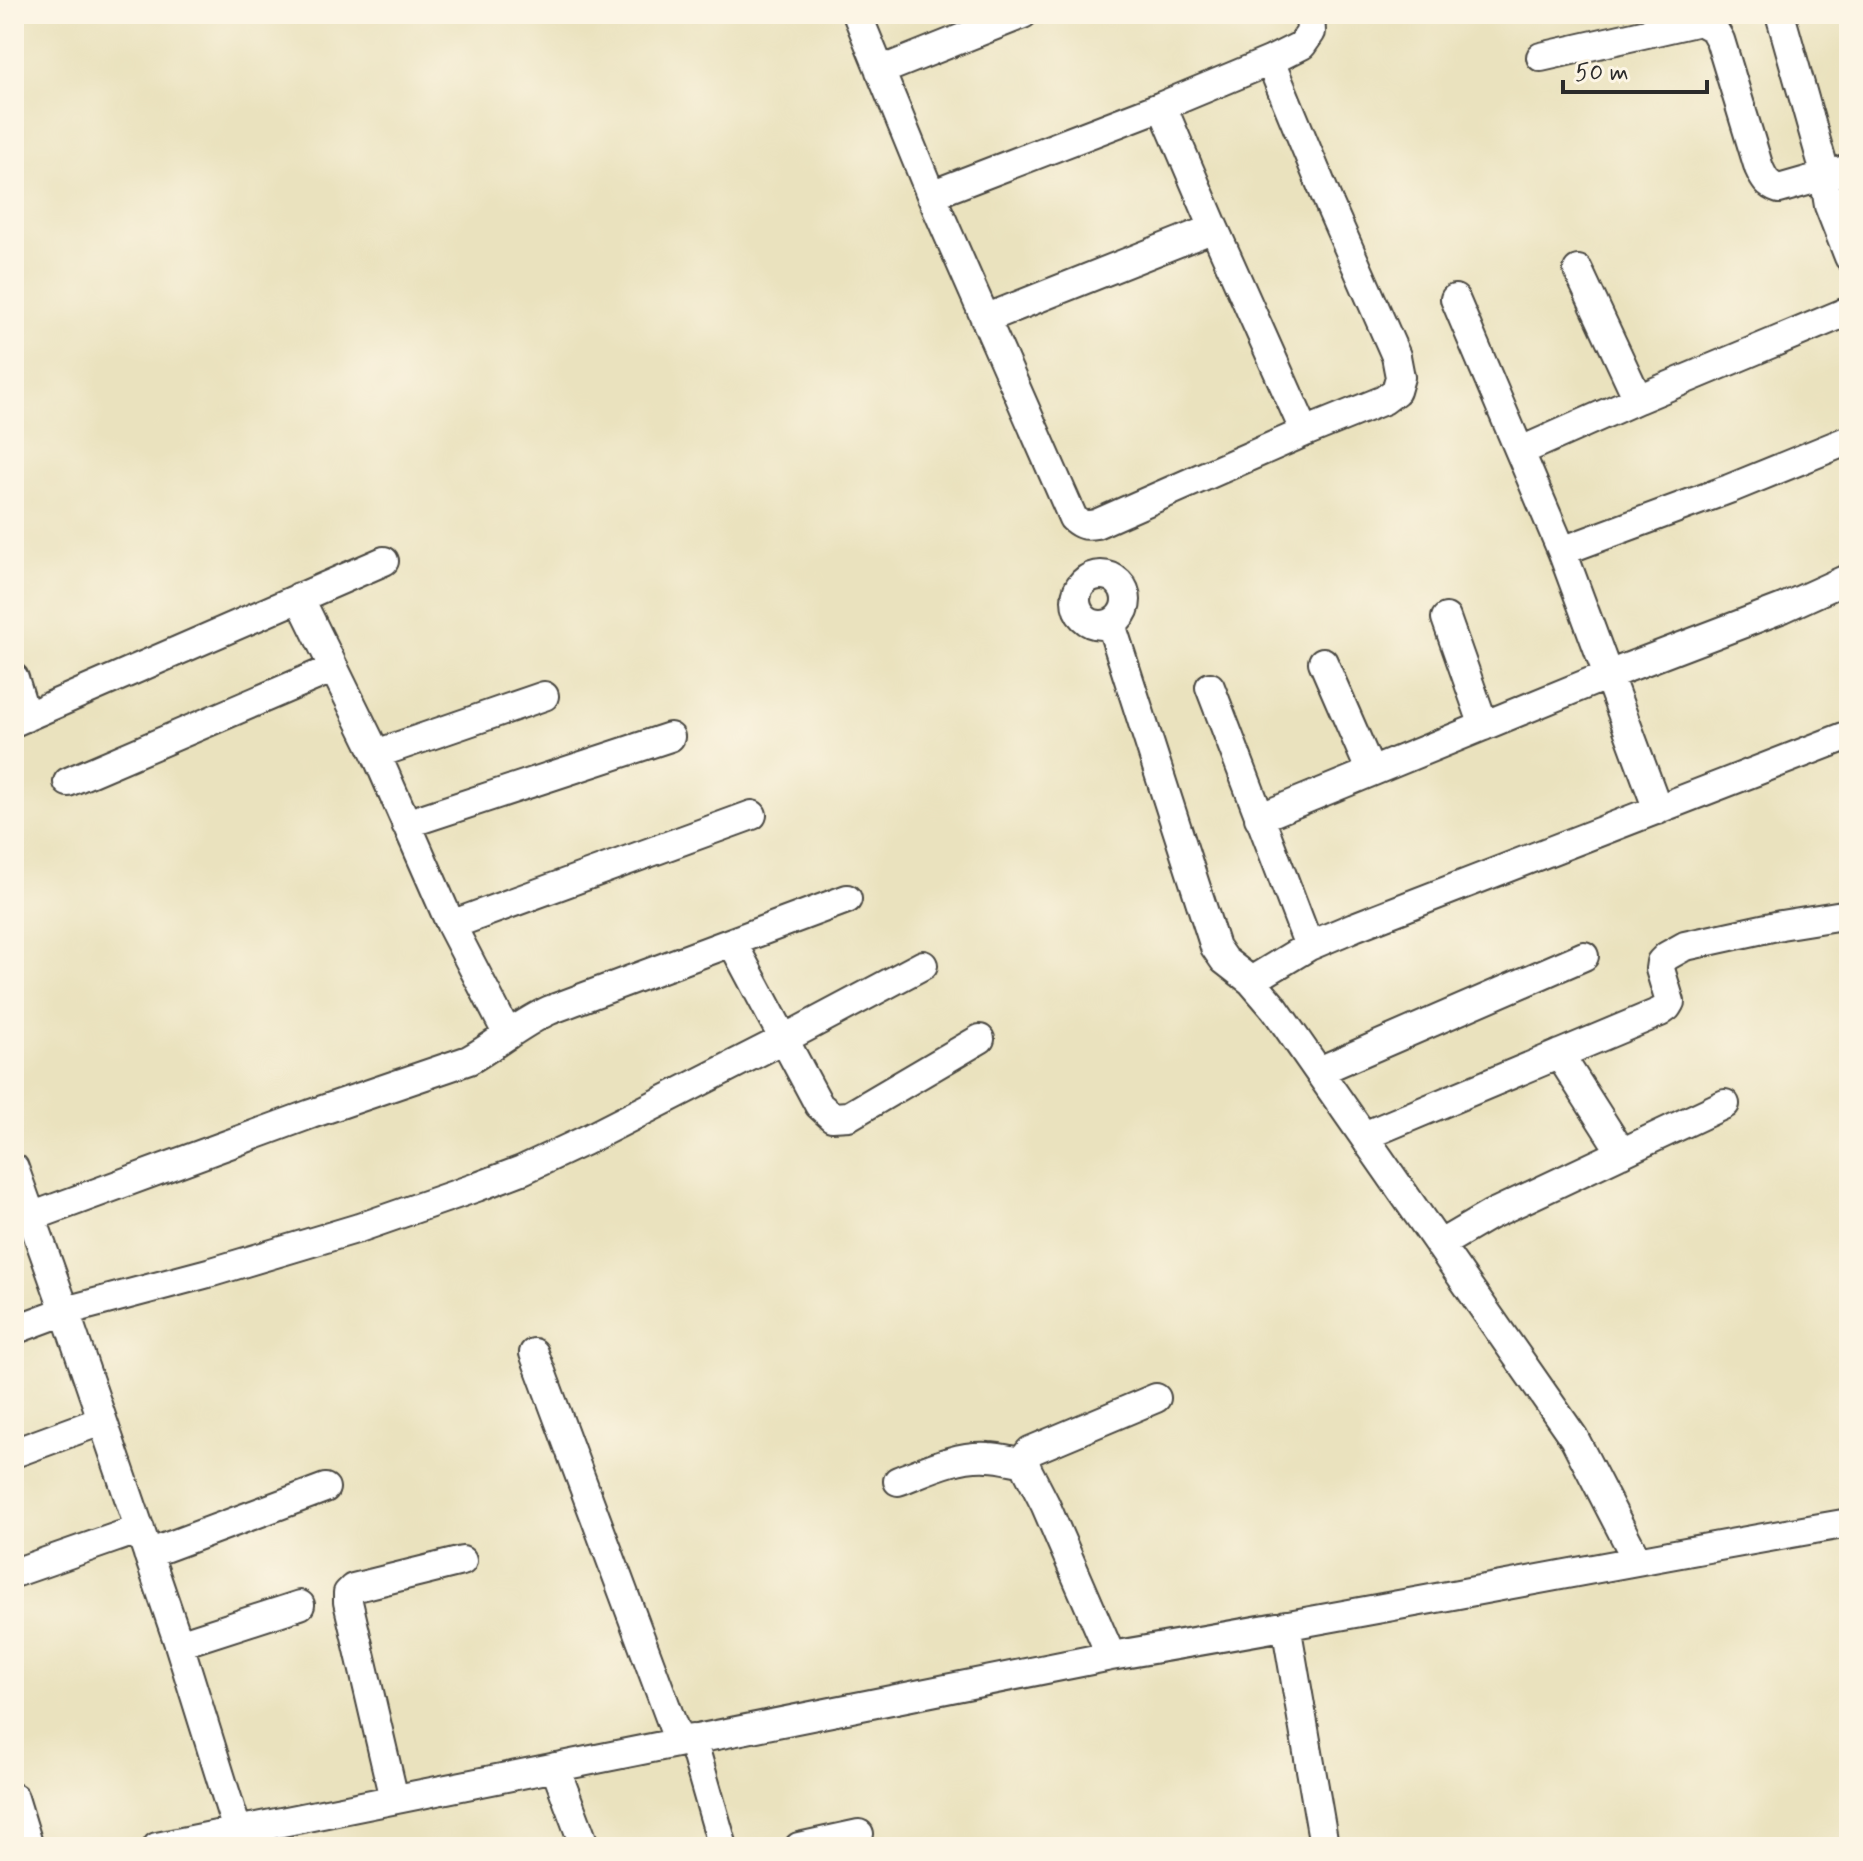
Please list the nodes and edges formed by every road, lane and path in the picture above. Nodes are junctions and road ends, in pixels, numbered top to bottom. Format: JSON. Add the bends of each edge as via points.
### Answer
{"nodes":[{"id":1,"x":857,"y":14,"type":"edge"},
{"id":2,"x":1023,"y":14,"type":"edge"},
{"id":3,"x":1310,"y":14,"type":"edge"},
{"id":4,"x":1780,"y":14,"type":"edge"},
{"id":5,"x":1541,"y":57,"type":"dead end"},
{"id":6,"x":1270,"y":61,"type":"junction"},
{"id":7,"x":880,"y":71,"type":"junction"},
{"id":8,"x":1162,"y":106,"type":"junction"},
{"id":9,"x":1837,"y":172,"type":"edge"},
{"id":10,"x":931,"y":195,"type":"junction"},
{"id":11,"x":1214,"y":228,"type":"junction"},
{"id":12,"x":1849,"y":257,"type":"edge"},
{"id":13,"x":1578,"y":270,"type":"dead end"},
{"id":14,"x":1455,"y":299,"type":"dead end"},
{"id":15,"x":1849,"y":311,"type":"edge"},
{"id":16,"x":985,"y":319,"type":"junction"},
{"id":17,"x":1638,"y":399,"type":"junction"},
{"id":18,"x":1305,"y":432,"type":"junction"},
{"id":19,"x":1849,"y":440,"type":"edge"},
{"id":20,"x":1521,"y":451,"type":"junction"},
{"id":21,"x":1562,"y":551,"type":"junction"},
{"id":22,"x":384,"y":561,"type":"dead end"},
{"id":23,"x":1849,"y":578,"type":"edge"},
{"id":24,"x":299,"y":597,"type":"junction"},
{"id":25,"x":1446,"y":618,"type":"dead end"},
{"id":26,"x":1111,"y":624,"type":"dead end"},
{"id":27,"x":1323,"y":662,"type":"dead end"},
{"id":28,"x":334,"y":668,"type":"junction"},
{"id":29,"x":1608,"y":675,"type":"junction"},
{"id":30,"x":14,"y":678,"type":"edge"},
{"id":31,"x":1210,"y":687,"type":"dead end"},
{"id":32,"x":544,"y":696,"type":"dead end"},
{"id":33,"x":20,"y":720,"type":"edge"},
{"id":34,"x":1484,"y":726,"type":"junction"},
{"id":35,"x":1849,"y":735,"type":"edge"},
{"id":36,"x":670,"y":737,"type":"dead end"},
{"id":37,"x":376,"y":754,"type":"junction"},
{"id":38,"x":1371,"y":772,"type":"junction"},
{"id":39,"x":68,"y":782,"type":"dead end"},
{"id":40,"x":1658,"y":810,"type":"junction"},
{"id":41,"x":752,"y":815,"type":"dead end"},
{"id":42,"x":1259,"y":818,"type":"junction"},
{"id":43,"x":406,"y":824,"type":"junction"},
{"id":44,"x":847,"y":899,"type":"dead end"},
{"id":45,"x":1849,"y":914,"type":"edge"},
{"id":46,"x":451,"y":925,"type":"junction"},
{"id":47,"x":732,"y":942,"type":"junction"},
{"id":48,"x":1309,"y":946,"type":"junction"},
{"id":49,"x":1584,"y":956,"type":"dead end"},
{"id":50,"x":923,"y":965,"type":"dead end"},
{"id":51,"x":1251,"y":981,"type":"junction"},
{"id":52,"x":508,"y":1035,"type":"junction"},
{"id":53,"x":784,"y":1039,"type":"junction"},
{"id":54,"x":980,"y":1039,"type":"dead end"},
{"id":55,"x":1559,"y":1054,"type":"junction"},
{"id":56,"x":1319,"y":1071,"type":"junction"},
{"id":57,"x":1725,"y":1104,"type":"dead end"},
{"id":58,"x":1364,"y":1136,"type":"junction"},
{"id":59,"x":1622,"y":1153,"type":"junction"},
{"id":60,"x":14,"y":1168,"type":"edge"},
{"id":61,"x":31,"y":1217,"type":"junction"},
{"id":62,"x":1439,"y":1245,"type":"junction"},
{"id":63,"x":65,"y":1311,"type":"junction"},
{"id":64,"x":14,"y":1330,"type":"edge"},
{"id":65,"x":534,"y":1353,"type":"dead end"},
{"id":66,"x":1156,"y":1398,"type":"dead end"},
{"id":67,"x":101,"y":1421,"type":"junction"},
{"id":68,"x":14,"y":1453,"type":"edge"},
{"id":69,"x":1025,"y":1463,"type":"junction"},
{"id":70,"x":898,"y":1481,"type":"dead end"},
{"id":71,"x":325,"y":1488,"type":"dead end"},
{"id":72,"x":1849,"y":1523,"type":"edge"},
{"id":73,"x":144,"y":1541,"type":"junction"},
{"id":74,"x":1637,"y":1560,"type":"junction"},
{"id":75,"x":462,"y":1561,"type":"dead end"},
{"id":76,"x":17,"y":1572,"type":"dead end"},
{"id":77,"x":300,"y":1605,"type":"dead end"},
{"id":78,"x":1286,"y":1625,"type":"junction"},
{"id":79,"x":179,"y":1644,"type":"junction"},
{"id":80,"x":1111,"y":1656,"type":"junction"},
{"id":81,"x":686,"y":1741,"type":"junction"},
{"id":82,"x":555,"y":1767,"type":"junction"},
{"id":83,"x":14,"y":1798,"type":"edge"},
{"id":84,"x":394,"y":1799,"type":"junction"},
{"id":85,"x":237,"y":1830,"type":"junction"},
{"id":86,"x":859,"y":1834,"type":"dead end"},
{"id":87,"x":29,"y":1847,"type":"edge"},
{"id":88,"x":157,"y":1847,"type":"edge"},
{"id":89,"x":585,"y":1847,"type":"edge"},
{"id":90,"x":723,"y":1847,"type":"edge"},
{"id":91,"x":799,"y":1847,"type":"edge"},
{"id":92,"x":1323,"y":1847,"type":"edge"}],
"edges":[{"from":1,"to":7,"type":"street"},
{"from":2,"to":7,"type":"street"},
{"from":3,"to":6,"type":"street","via":[[1311,32],[1302,45]]},
{"from":4,"to":9,"type":"street","via":[[1817,140]]},
{"from":5,"to":9,"type":"street","via":[[1700,21],[1720,40],[1759,168],[1770,186],[1779,189]]},
{"from":6,"to":8,"type":"street"},
{"from":6,"to":18,"type":"street","via":[[1396,356],[1400,377],[1396,391],[1384,400]]},
{"from":7,"to":10,"type":"street"},
{"from":8,"to":10,"type":"street"},
{"from":8,"to":11,"type":"street"},
{"from":9,"to":12,"type":"street","via":[[1829,206]]},
{"from":10,"to":16,"type":"street"},
{"from":11,"to":16,"type":"street"},
{"from":11,"to":18,"type":"street"},
{"from":13,"to":17,"type":"street"},
{"from":14,"to":20,"type":"street"},
{"from":15,"to":17,"type":"street"},
{"from":16,"to":18,"type":"street","via":[[1080,524],[1096,524]]},
{"from":17,"to":20,"type":"street"},
{"from":19,"to":21,"type":"street"},
{"from":20,"to":21,"type":"street"},
{"from":21,"to":29,"type":"street"},
{"from":22,"to":24,"type":"street"},
{"from":23,"to":29,"type":"street"},
{"from":24,"to":28,"type":"street"},
{"from":24,"to":33,"type":"street"},
{"from":25,"to":34,"type":"street"},
{"from":26,"to":51,"type":"street","via":[[1215,947]]},
{"from":27,"to":38,"type":"street"},
{"from":28,"to":37,"type":"street"},
{"from":28,"to":39,"type":"street"},
{"from":29,"to":34,"type":"street"},
{"from":29,"to":40,"type":"street"},
{"from":30,"to":33,"type":"street"},
{"from":31,"to":42,"type":"street"},
{"from":32,"to":37,"type":"street"},
{"from":34,"to":38,"type":"street"},
{"from":35,"to":40,"type":"street"},
{"from":36,"to":43,"type":"street"},
{"from":37,"to":43,"type":"street"},
{"from":38,"to":42,"type":"street"},
{"from":40,"to":48,"type":"street"},
{"from":41,"to":46,"type":"street"},
{"from":42,"to":48,"type":"street"},
{"from":43,"to":46,"type":"street"},
{"from":44,"to":47,"type":"street"},
{"from":45,"to":55,"type":"street","via":[[1677,950],[1661,962],[1667,1007]]},
{"from":46,"to":52,"type":"street"},
{"from":47,"to":52,"type":"street","via":[[550,1010]]},
{"from":47,"to":53,"type":"street"},
{"from":48,"to":51,"type":"street"},
{"from":49,"to":56,"type":"street"},
{"from":50,"to":53,"type":"street"},
{"from":51,"to":56,"type":"street"},
{"from":52,"to":61,"type":"street","via":[[469,1060]]},
{"from":53,"to":54,"type":"street","via":[[819,1105],[832,1117],[849,1116]]},
{"from":53,"to":63,"type":"street","via":[[563,1151],[488,1183],[285,1251]]},
{"from":55,"to":58,"type":"street"},
{"from":55,"to":59,"type":"street"},
{"from":56,"to":58,"type":"street"},
{"from":57,"to":59,"type":"street"},
{"from":58,"to":62,"type":"street"},
{"from":59,"to":62,"type":"street"},
{"from":60,"to":61,"type":"street"},
{"from":61,"to":63,"type":"street"},
{"from":62,"to":74,"type":"street","via":[[1574,1438]]},
{"from":63,"to":64,"type":"street"},
{"from":63,"to":67,"type":"street"},
{"from":65,"to":81,"type":"street"},
{"from":66,"to":69,"type":"street","via":[[1030,1451]]},
{"from":67,"to":68,"type":"street"},
{"from":67,"to":73,"type":"street"},
{"from":69,"to":70,"type":"street","via":[[966,1458]]},
{"from":69,"to":80,"type":"street"},
{"from":71,"to":73,"type":"street"},
{"from":72,"to":74,"type":"street"},
{"from":73,"to":76,"type":"street"},
{"from":73,"to":79,"type":"street"},
{"from":74,"to":78,"type":"street"},
{"from":75,"to":84,"type":"street","via":[[348,1593]]},
{"from":77,"to":79,"type":"street"},
{"from":78,"to":80,"type":"street"},
{"from":78,"to":92,"type":"street"},
{"from":79,"to":85,"type":"street"},
{"from":80,"to":81,"type":"street"},
{"from":81,"to":82,"type":"street"},
{"from":81,"to":90,"type":"street"},
{"from":82,"to":84,"type":"street"},
{"from":82,"to":89,"type":"street"},
{"from":83,"to":87,"type":"street"},
{"from":84,"to":85,"type":"street"},
{"from":85,"to":88,"type":"street"},
{"from":86,"to":91,"type":"street"}]}
